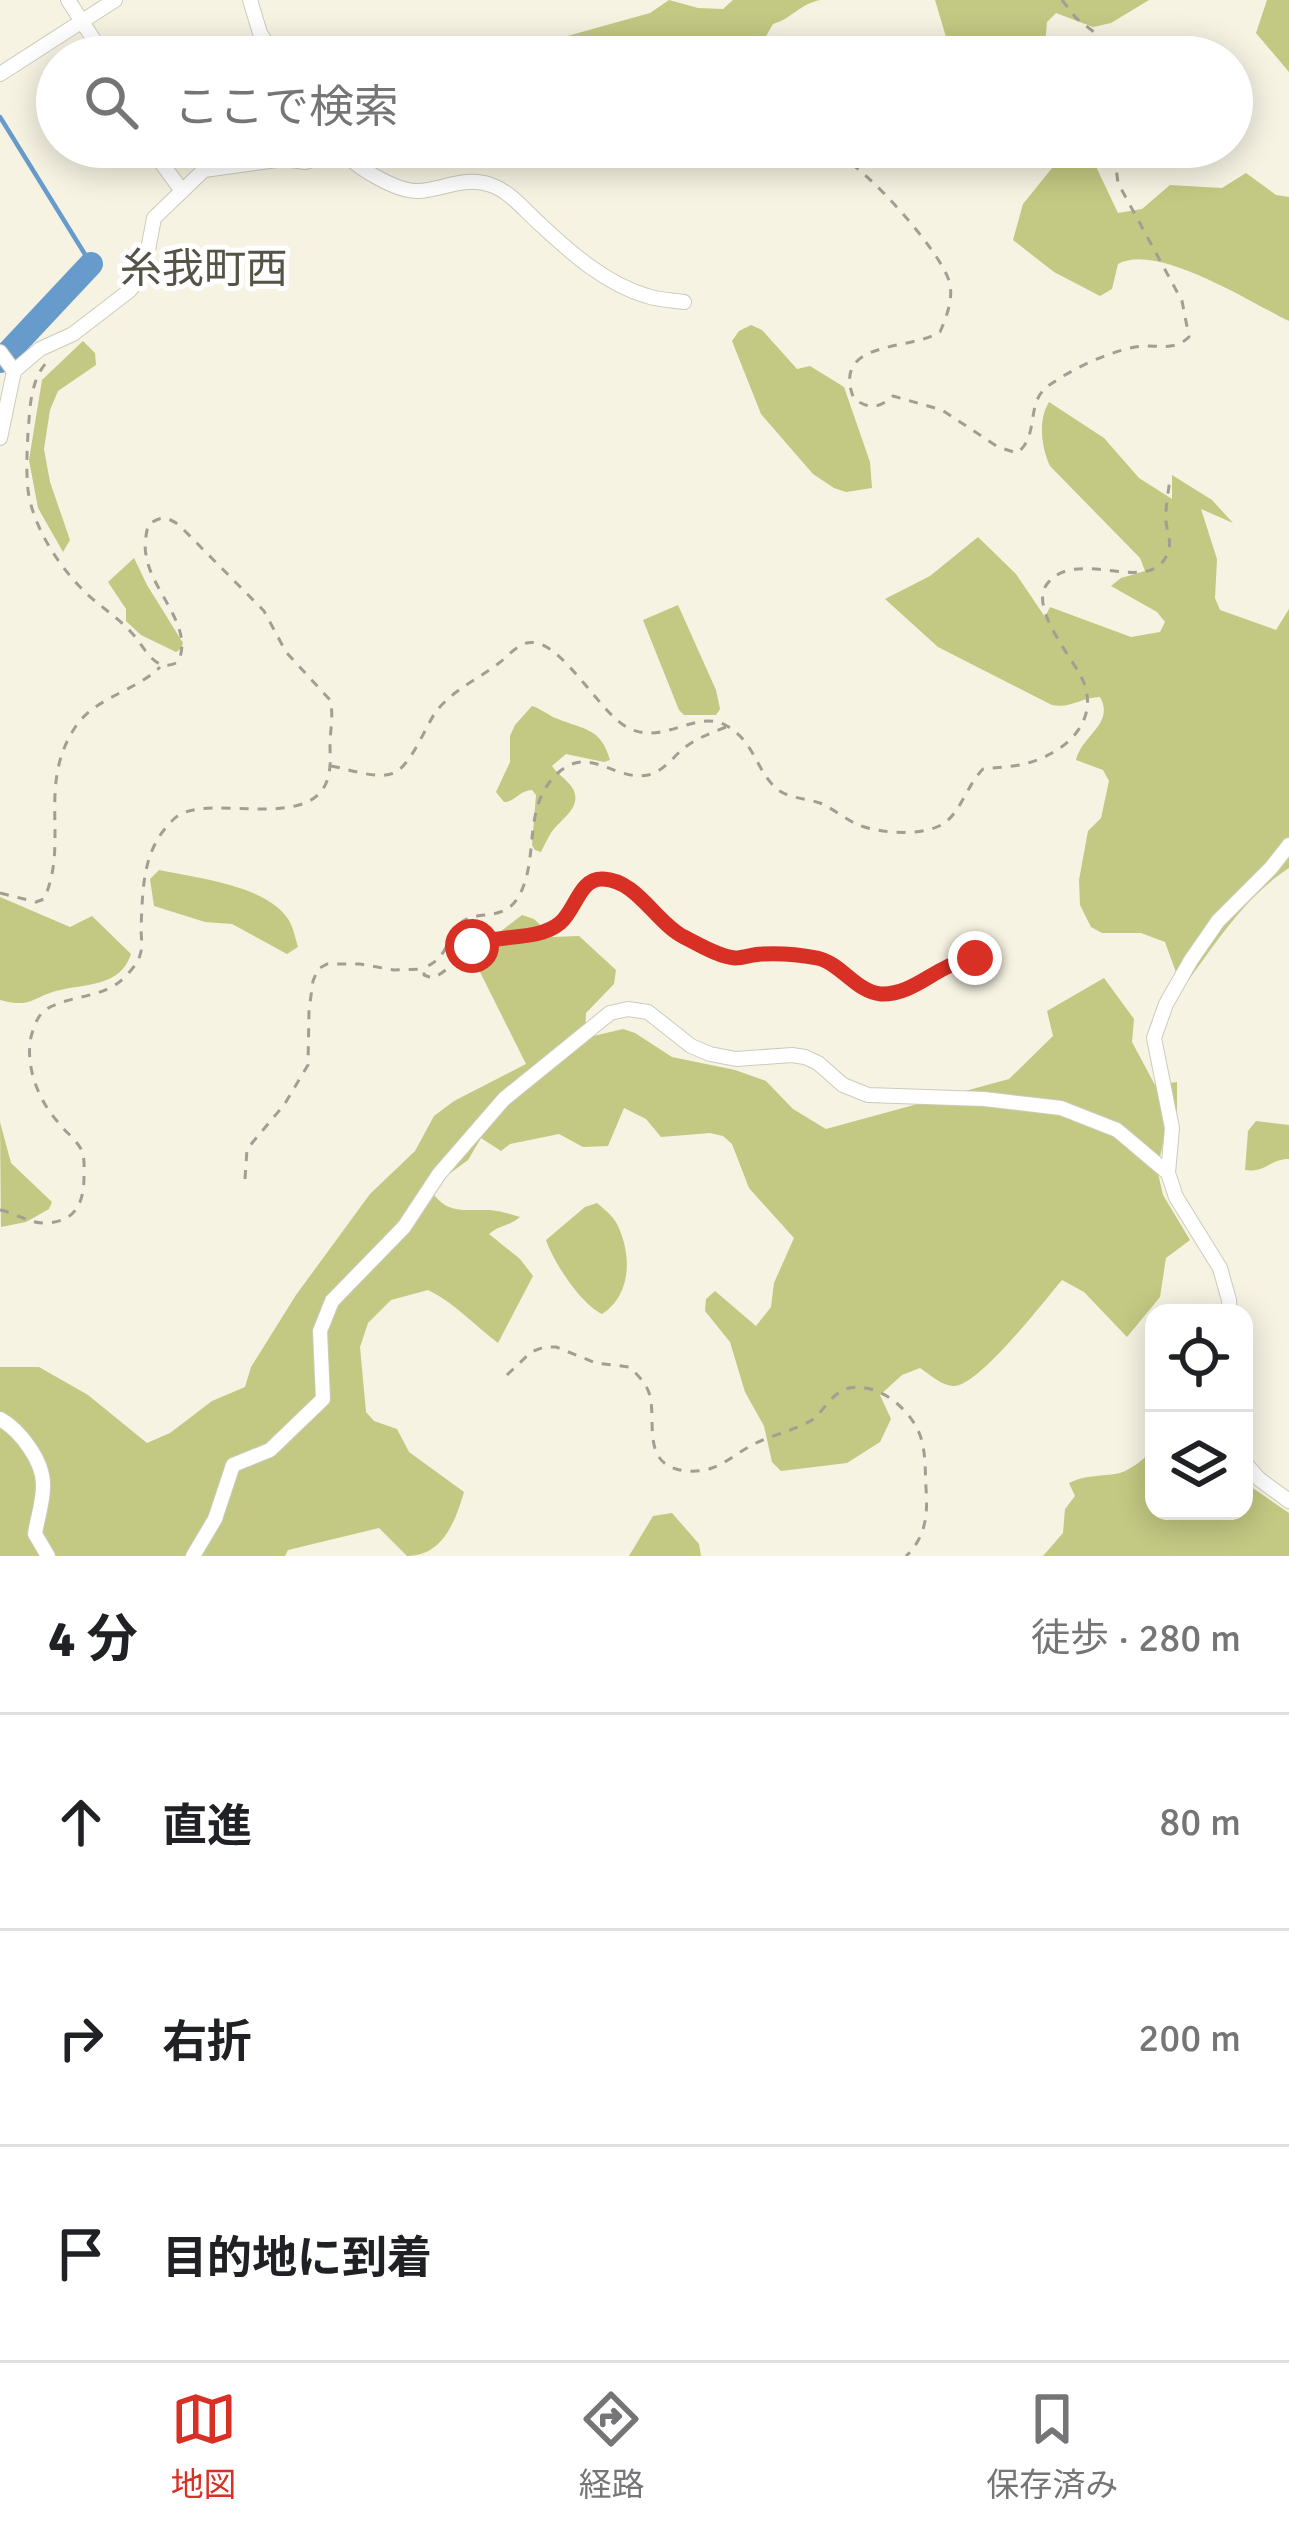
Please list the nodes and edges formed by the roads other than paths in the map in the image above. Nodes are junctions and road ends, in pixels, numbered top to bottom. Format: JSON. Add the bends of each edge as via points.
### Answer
{"nodes":[{"id":1,"x":68,"y":0,"type":"edge"},
{"id":2,"x":115,"y":0,"type":"edge"},
{"id":3,"x":250,"y":0,"type":"edge"},
{"id":4,"x":81,"y":21,"type":"junction"},
{"id":5,"x":58,"y":36,"type":"edge"},
{"id":6,"x":91,"y":36,"type":"edge"},
{"id":7,"x":262,"y":36,"type":"edge"},
{"id":8,"x":36,"y":50,"type":"edge"},
{"id":9,"x":0,"y":74,"type":"edge"},
{"id":10,"x":165,"y":168,"type":"edge"},
{"id":11,"x":213,"y":168,"type":"edge"},
{"id":12,"x":364,"y":168,"type":"edge"},
{"id":13,"x":182,"y":191,"type":"junction"},
{"id":14,"x":684,"y":302,"type":"dead end"},
{"id":15,"x":0,"y":352,"type":"edge"},
{"id":16,"x":14,"y":371,"type":"junction"},
{"id":17,"x":0,"y":438,"type":"edge"},
{"id":18,"x":1289,"y":845,"type":"edge"},
{"id":19,"x":1168,"y":1173,"type":"junction"},
{"id":20,"x":1229,"y":1304,"type":"edge"},
{"id":21,"x":0,"y":1419,"type":"edge"},
{"id":22,"x":1253,"y":1472,"type":"edge"},
{"id":23,"x":1289,"y":1501,"type":"edge"},
{"id":24,"x":48,"y":1556,"type":"edge"},
{"id":25,"x":193,"y":1556,"type":"edge"}],
"edges":[{"from":1,"to":4,"type":"street"},
{"from":2,"to":4,"type":"street"},
{"from":3,"to":7,"type":"street"},
{"from":4,"to":5,"type":"street"},
{"from":4,"to":6,"type":"street"},
{"from":8,"to":9,"type":"street"},
{"from":10,"to":13,"type":"street"},
{"from":11,"to":13,"type":"street"},
{"from":12,"to":14,"type":"street","via":[[416,191],[476,181],[496,186],[590,267],[647,296]]},
{"from":13,"to":16,"type":"street","via":[[154,218],[145,266],[129,291]]},
{"from":15,"to":16,"type":"street"},
{"from":16,"to":17,"type":"street"},
{"from":18,"to":19,"type":"street","via":[[1218,921],[1166,1004],[1154,1038],[1172,1128]]},
{"from":19,"to":20,"type":"street","via":[[1220,1268]]},
{"from":19,"to":25,"type":"street","via":[[1118,1130],[1060,1108],[868,1096],[805,1057],[710,1054],[648,1012],[610,1012],[504,1099],[404,1227],[332,1301],[320,1331],[323,1399],[270,1450],[233,1465]]},
{"from":21,"to":24,"type":"street","via":[[30,1449],[44,1481],[34,1534]]},
{"from":22,"to":23,"type":"street"}]}
